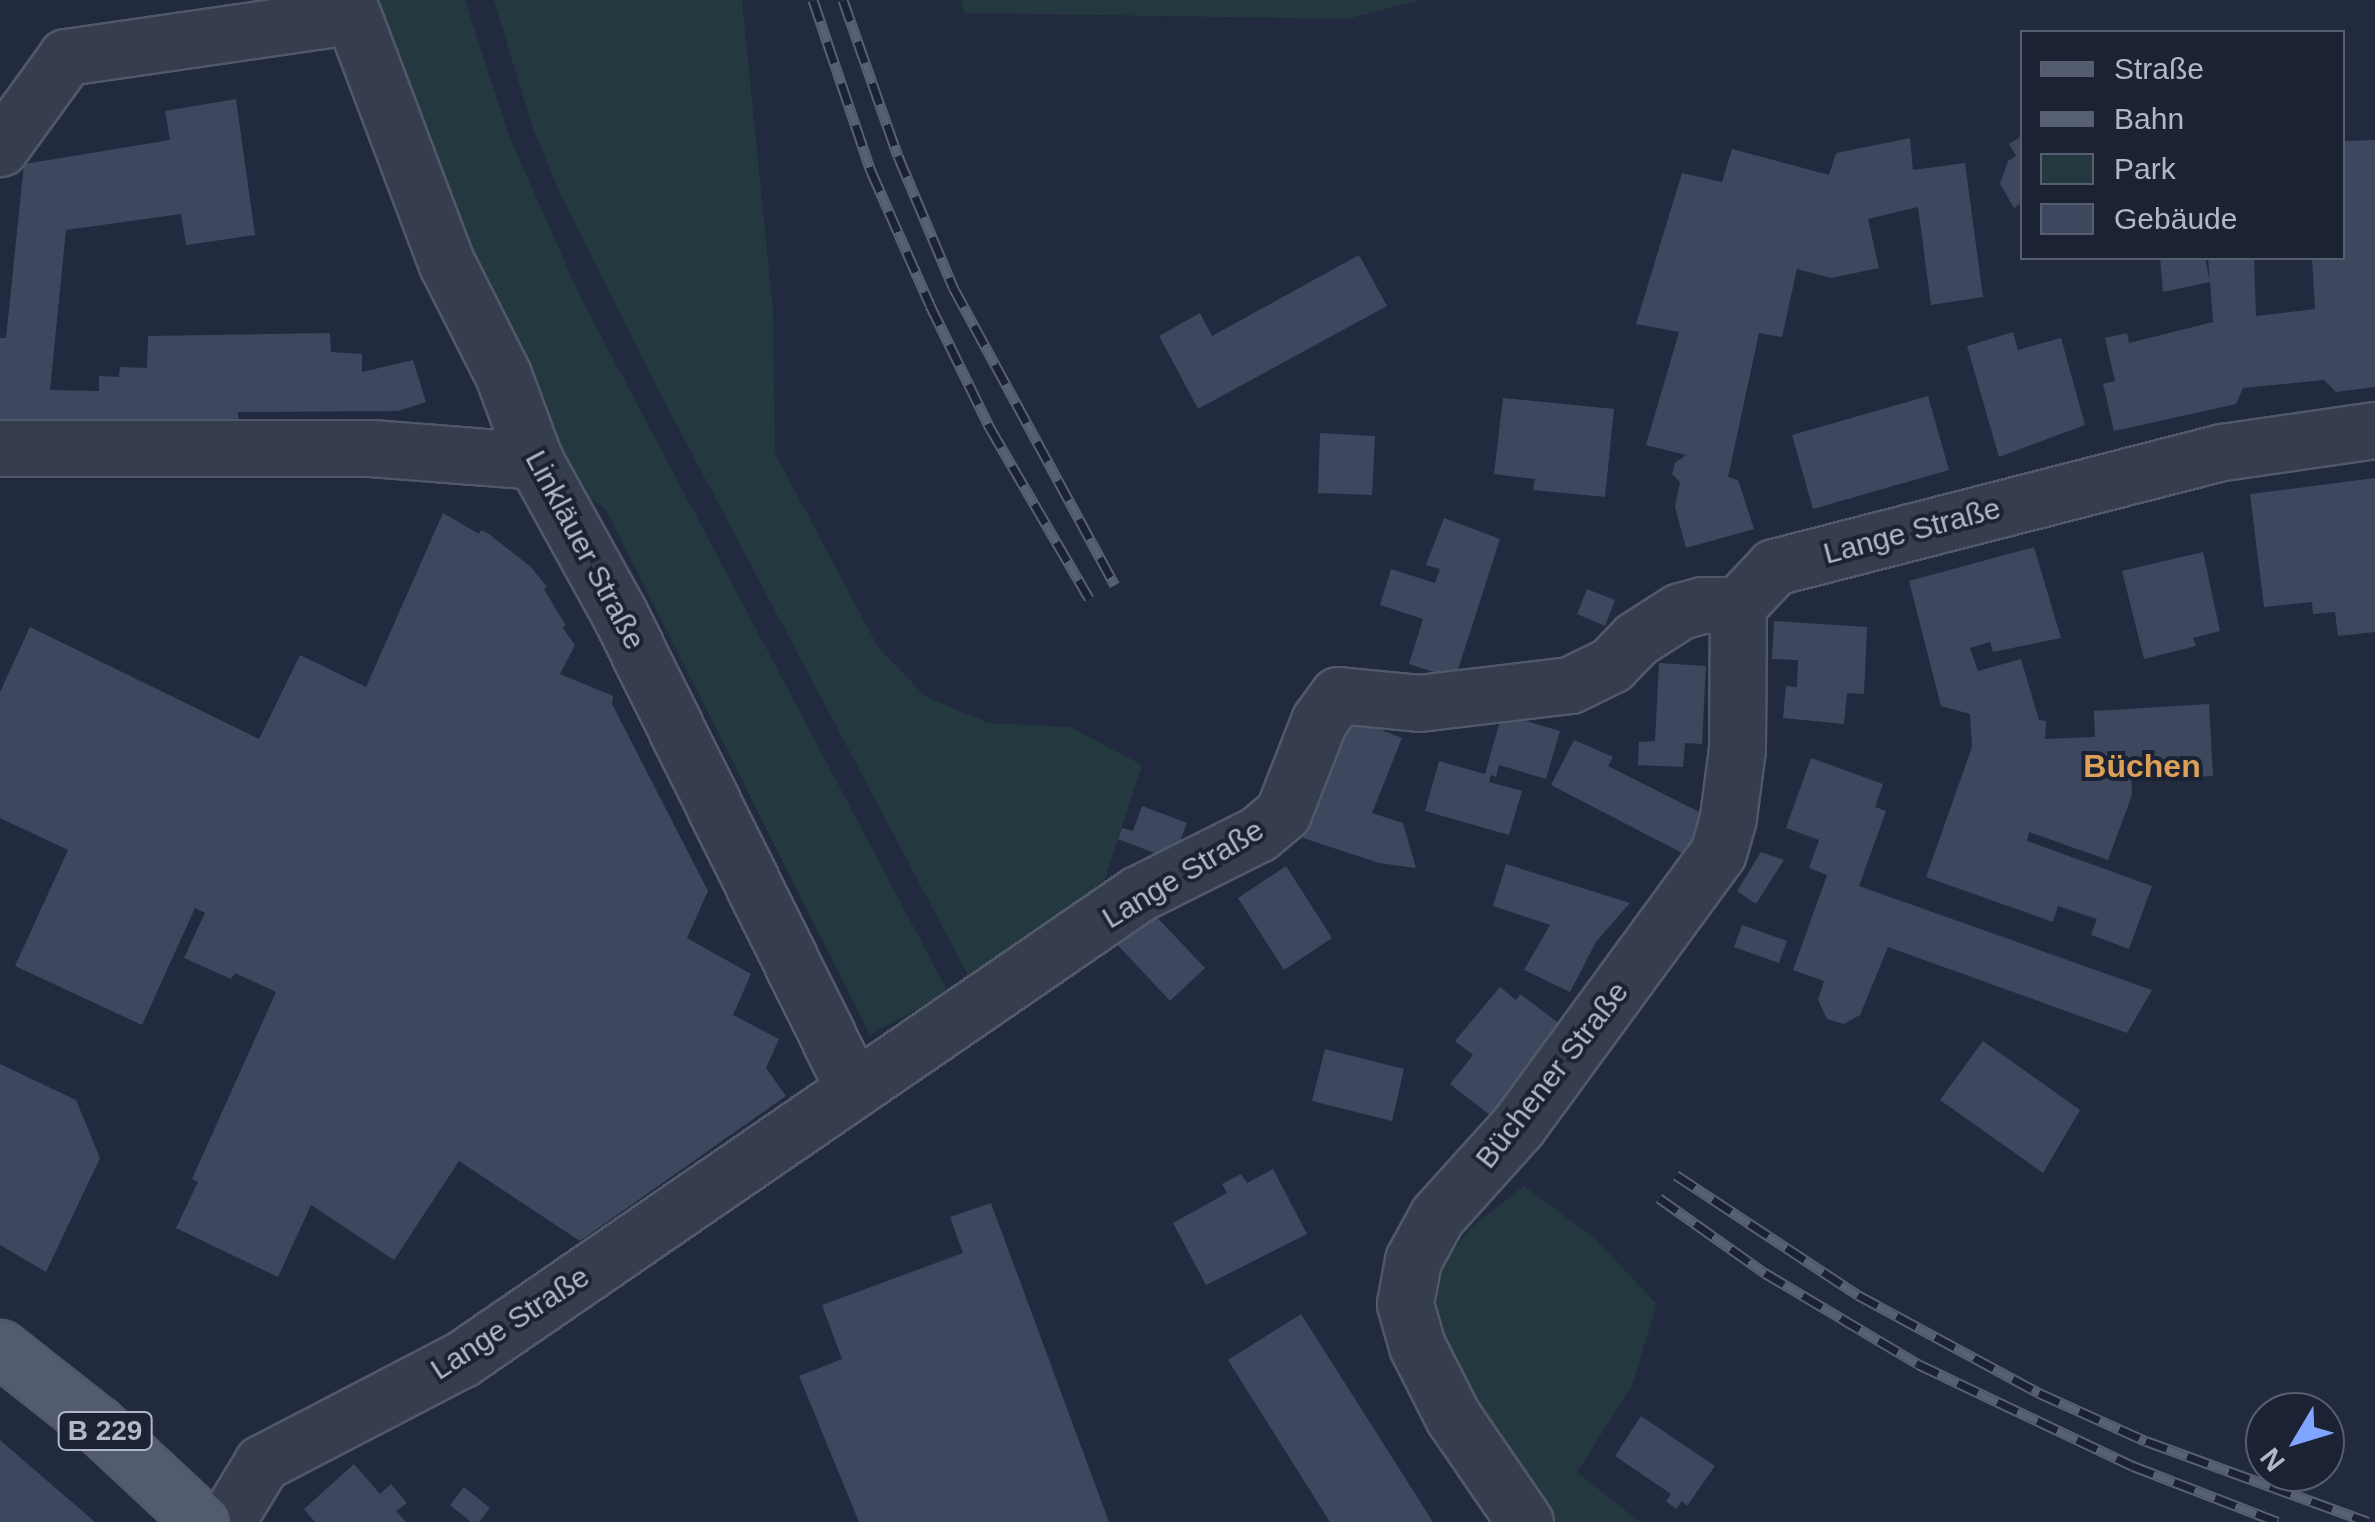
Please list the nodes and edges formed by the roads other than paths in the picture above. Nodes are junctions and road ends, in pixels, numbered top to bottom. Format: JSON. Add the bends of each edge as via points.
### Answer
{"nodes":[{"id":1,"x":349,"y":8,"type":"edge"},
{"id":2,"x":0,"y":148,"type":"edge"},
{"id":3,"x":2375,"y":430,"type":"edge"},
{"id":4,"x":0,"y":448,"type":"edge"},
{"id":5,"x":535,"y":461,"type":"junction"},
{"id":6,"x":1738,"y":605,"type":"junction"},
{"id":7,"x":853,"y":1087,"type":"junction"},
{"id":8,"x":0,"y":1348,"type":"edge"},
{"id":9,"x":202,"y":1522,"type":"edge"},
{"id":10,"x":226,"y":1522,"type":"edge"},
{"id":11,"x":1525,"y":1522,"type":"edge"}],
"edges":[{"from":1,"to":2,"type":"street","via":[[66,56]]},
{"from":1,"to":5,"type":"street","name":"Linkläuer Straße","via":[[446,262],[503,375]]},
{"from":3,"to":6,"type":"street","name":"Lange Straße","via":[[2222,452],[1774,567]]},
{"from":4,"to":5,"type":"street","via":[[371,448]]},
{"from":5,"to":7,"type":"street","name":"Linkläuer Straße","via":[[619,612]]},
{"from":6,"to":7,"type":"street","name":"Lange Straße","via":[[1702,604],[1658,625],[1611,665],[1570,686],[1419,703],[1338,694],[1319,722],[1282,813],[1258,834],[1138,894]]},
{"from":6,"to":11,"type":"street","name":"Büchener Straße","via":[[1737,749],[1718,853],[1518,1126],[1436,1216],[1413,1260],[1404,1304],[1416,1346],[1453,1417]]},
{"from":7,"to":10,"type":"street","name":"Lange Straße","via":[[462,1359],[262,1462]]},
{"from":8,"to":9,"type":"main road","number":"B 229","via":[[98,1425]]}]}
